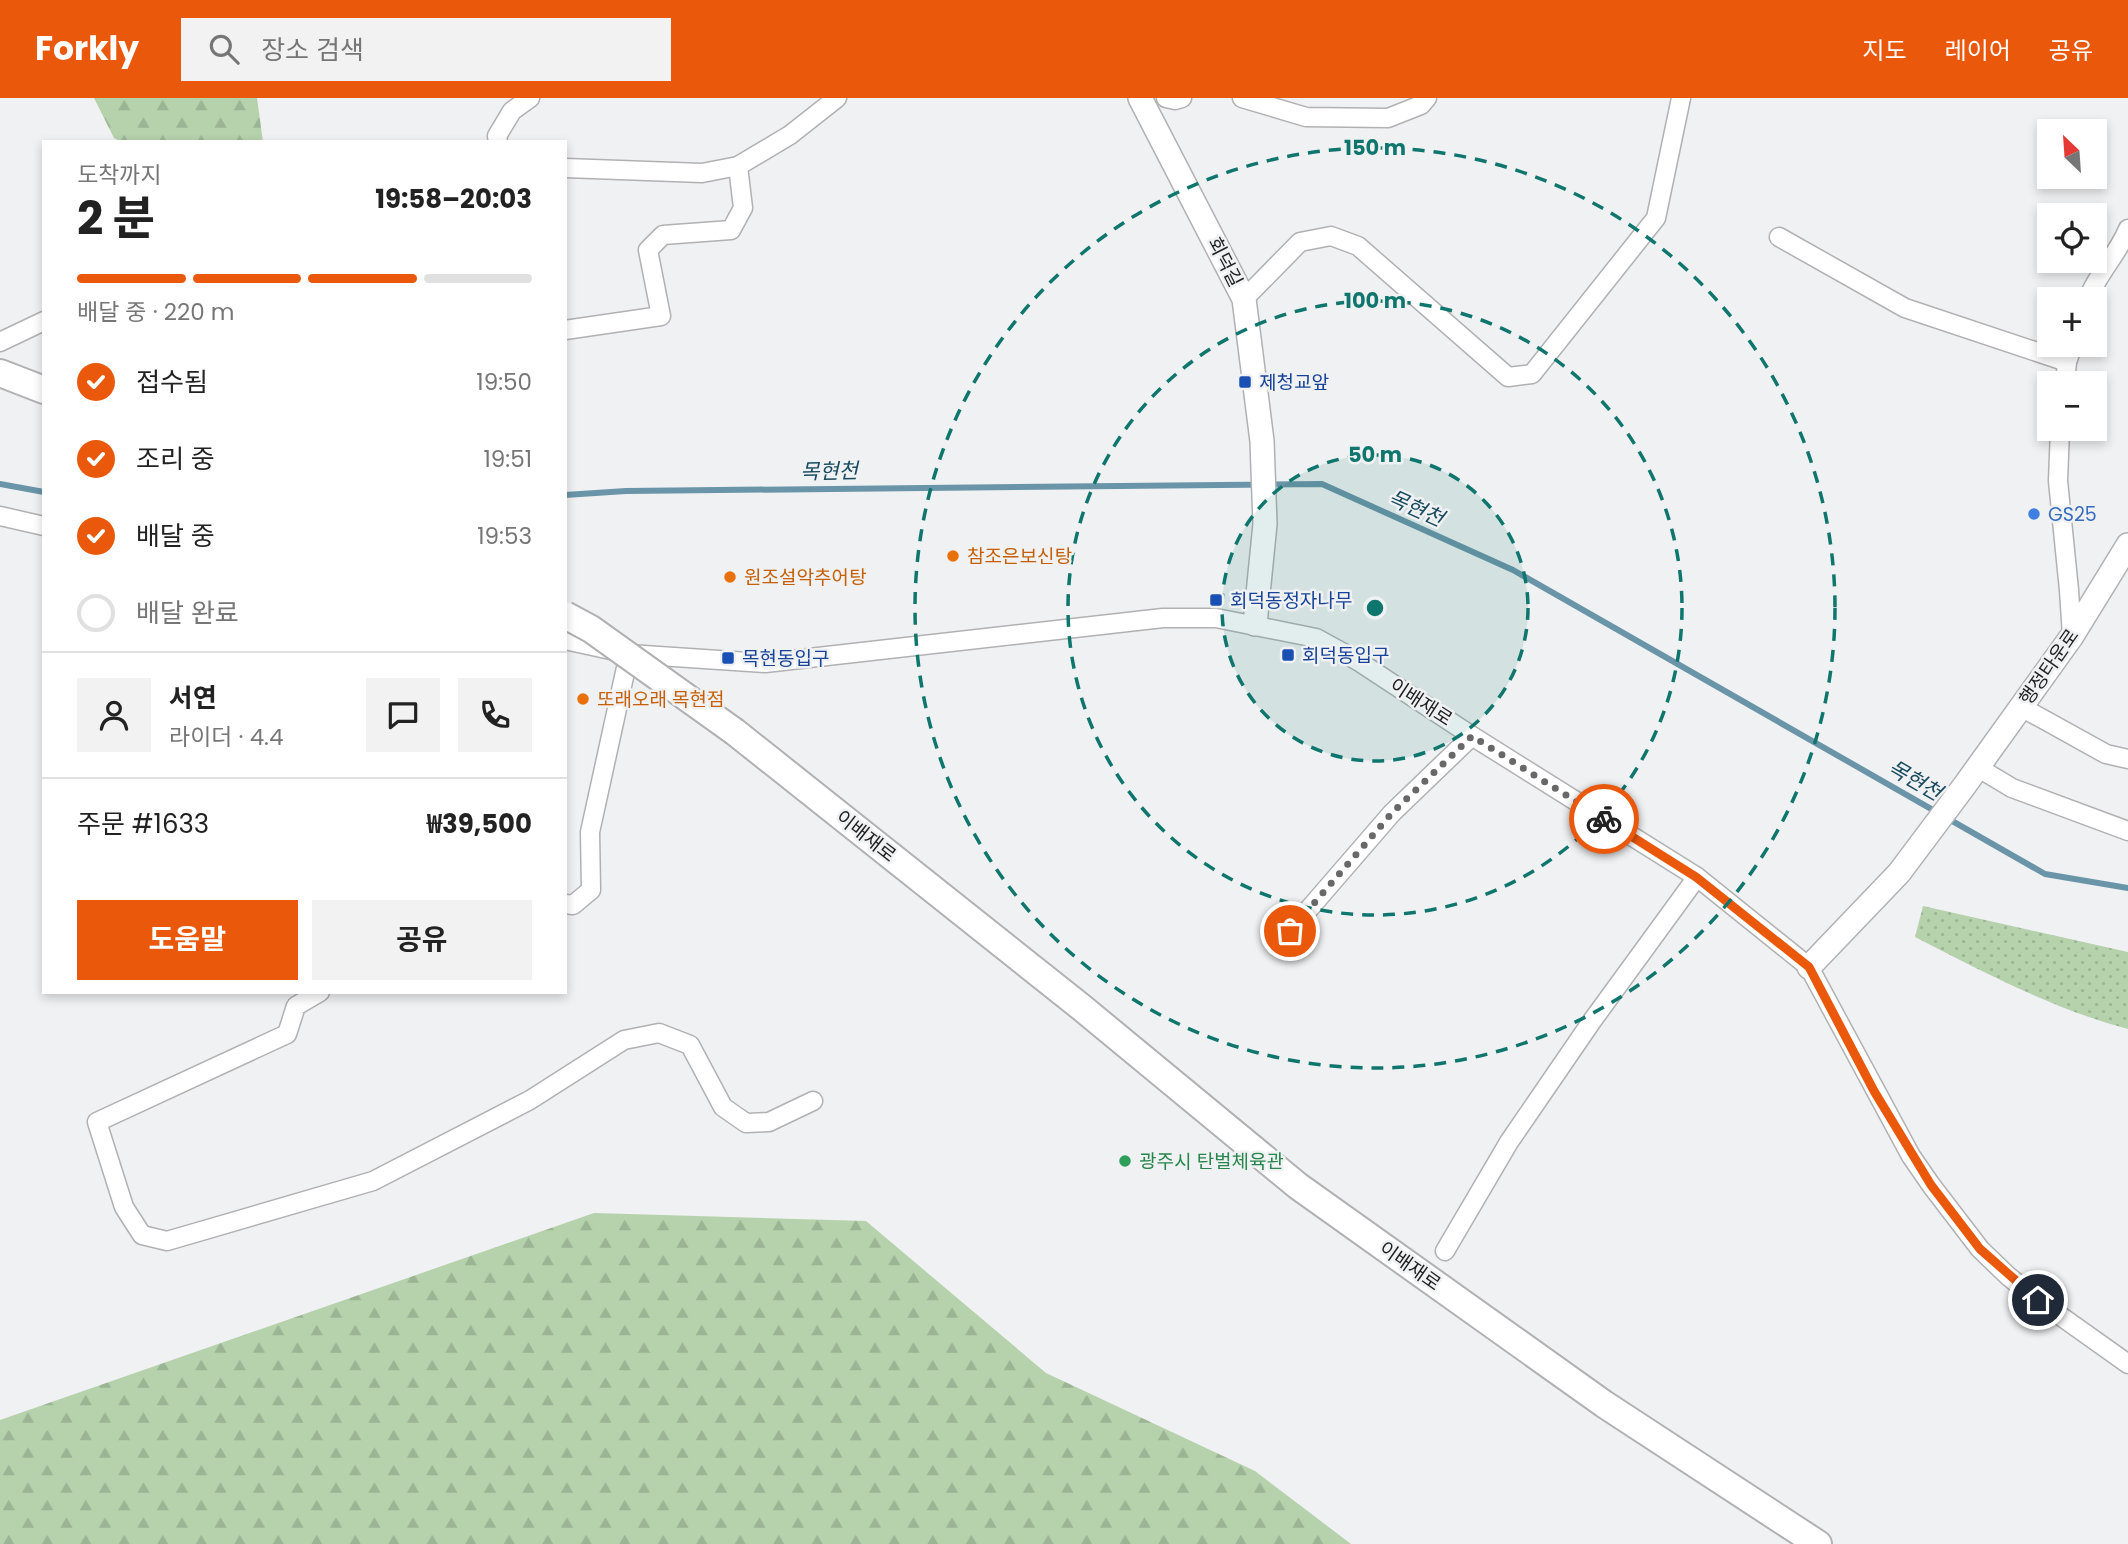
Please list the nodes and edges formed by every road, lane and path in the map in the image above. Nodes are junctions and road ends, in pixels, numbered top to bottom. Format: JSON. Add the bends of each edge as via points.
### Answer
{"nodes":[{"id":1,"x":530,"y":98,"type":"edge"},
{"id":2,"x":837,"y":98,"type":"edge"},
{"id":3,"x":1140,"y":98,"type":"edge"},
{"id":4,"x":1166,"y":98,"type":"edge"},
{"id":5,"x":1182,"y":98,"type":"edge"},
{"id":6,"x":1242,"y":98,"type":"edge"},
{"id":7,"x":1427,"y":98,"type":"edge"},
{"id":8,"x":1681,"y":98,"type":"edge"},
{"id":9,"x":498,"y":140,"type":"edge"},
{"id":10,"x":738,"y":166,"type":"junction"},
{"id":11,"x":567,"y":168,"type":"edge"},
{"id":12,"x":2128,"y":229,"type":"edge"},
{"id":13,"x":1779,"y":237,"type":"dead end"},
{"id":14,"x":2093,"y":287,"type":"edge"},
{"id":15,"x":1244,"y":299,"type":"junction"},
{"id":16,"x":42,"y":322,"type":"edge"},
{"id":17,"x":567,"y":330,"type":"edge"},
{"id":18,"x":0,"y":342,"type":"edge"},
{"id":19,"x":2069,"y":357,"type":"edge"},
{"id":20,"x":2067,"y":362,"type":"junction"},
{"id":21,"x":2066,"y":371,"type":"edge"},
{"id":22,"x":0,"y":373,"type":"edge"},
{"id":23,"x":42,"y":389,"type":"edge"},
{"id":24,"x":2060,"y":441,"type":"edge"},
{"id":25,"x":0,"y":516,"type":"edge"},
{"id":26,"x":42,"y":526,"type":"edge"},
{"id":27,"x":2128,"y":545,"type":"edge"},
{"id":28,"x":567,"y":616,"type":"edge"},
{"id":29,"x":1255,"y":624,"type":"junction"},
{"id":30,"x":2072,"y":636,"type":"junction"},
{"id":31,"x":567,"y":640,"type":"edge"},
{"id":32,"x":629,"y":654,"type":"junction"},
{"id":33,"x":2021,"y":707,"type":"junction"},
{"id":34,"x":1472,"y":736,"type":"junction"},
{"id":35,"x":2128,"y":759,"type":"edge"},
{"id":36,"x":1971,"y":776,"type":"junction"},
{"id":37,"x":2128,"y":831,"type":"edge"},
{"id":38,"x":1696,"y":877,"type":"junction"},
{"id":39,"x":567,"y":904,"type":"edge"},
{"id":40,"x":1290,"y":931,"type":"dead end"},
{"id":41,"x":1809,"y":967,"type":"junction"},
{"id":42,"x":317,"y":994,"type":"edge"},
{"id":43,"x":813,"y":1101,"type":"dead end"},
{"id":44,"x":1444,"y":1251,"type":"dead end"},
{"id":45,"x":2128,"y":1364,"type":"edge"},
{"id":46,"x":1818,"y":1544,"type":"edge"}],
"edges":[{"from":1,"to":9,"type":"street","via":[[512,111]]},
{"from":2,"to":10,"type":"street","via":[[790,135]]},
{"from":3,"to":15,"type":"street","name":"회덕길"},
{"from":4,"to":5,"type":"street"},
{"from":6,"to":7,"type":"street","via":[[1306,117],[1388,118]]},
{"from":8,"to":15,"type":"street","via":[[1656,218],[1532,374],[1508,377],[1358,246],[1331,236],[1300,242]]},
{"from":10,"to":11,"type":"street","via":[[702,173]]},
{"from":10,"to":17,"type":"street","via":[[743,208],[731,230],[663,236],[648,250],[662,316]]},
{"from":12,"to":14,"type":"street"},
{"from":13,"to":20,"type":"street","via":[[1905,308]]},
{"from":15,"to":29,"type":"street","name":"회덕길","via":[[1262,441],[1265,524]]},
{"from":16,"to":18,"type":"street"},
{"from":19,"to":20,"type":"street"},
{"from":20,"to":21,"type":"street"},
{"from":22,"to":23,"type":"main road"},
{"from":24,"to":30,"type":"street","via":[[2058,481]]},
{"from":25,"to":26,"type":"street"},
{"from":27,"to":30,"type":"street","name":"행정타운로"},
{"from":28,"to":46,"type":"main road","name":"이배재로","bridge":true,"via":[[734,732],[1298,1186],[1604,1404]]},
{"from":29,"to":32,"type":"street","name":"이배재로","via":[[1163,618],[765,663]]},
{"from":29,"to":34,"type":"street","name":"이배재로","via":[[1316,638]]},
{"from":30,"to":33,"type":"street","name":"행정타운로"},
{"from":31,"to":32,"type":"street","name":"이배재로"},
{"from":32,"to":39,"type":"street","via":[[590,832],[591,890],[573,905]]},
{"from":33,"to":35,"type":"street","via":[[2106,754]]},
{"from":33,"to":36,"type":"street","name":"행정타운로"},
{"from":34,"to":38,"type":"street","name":"이배재로"},
{"from":34,"to":40,"type":"street","via":[[1392,813]]},
{"from":36,"to":37,"type":"street"},
{"from":36,"to":41,"type":"street","name":"행정타운로","via":[[1899,873]]},
{"from":38,"to":41,"type":"street","name":"이배재로"},
{"from":38,"to":44,"type":"street","via":[[1509,1142]]},
{"from":41,"to":45,"type":"street","name":"이배재로","via":[[1911,1156],[1980,1249],[2038,1300]]},
{"from":42,"to":43,"type":"street","via":[[296,1006],[287,1034],[97,1122],[124,1207],[142,1235],[167,1241],[373,1181],[530,1100],[624,1040],[660,1033],[690,1045],[723,1107],[746,1123],[769,1122]]}]}
